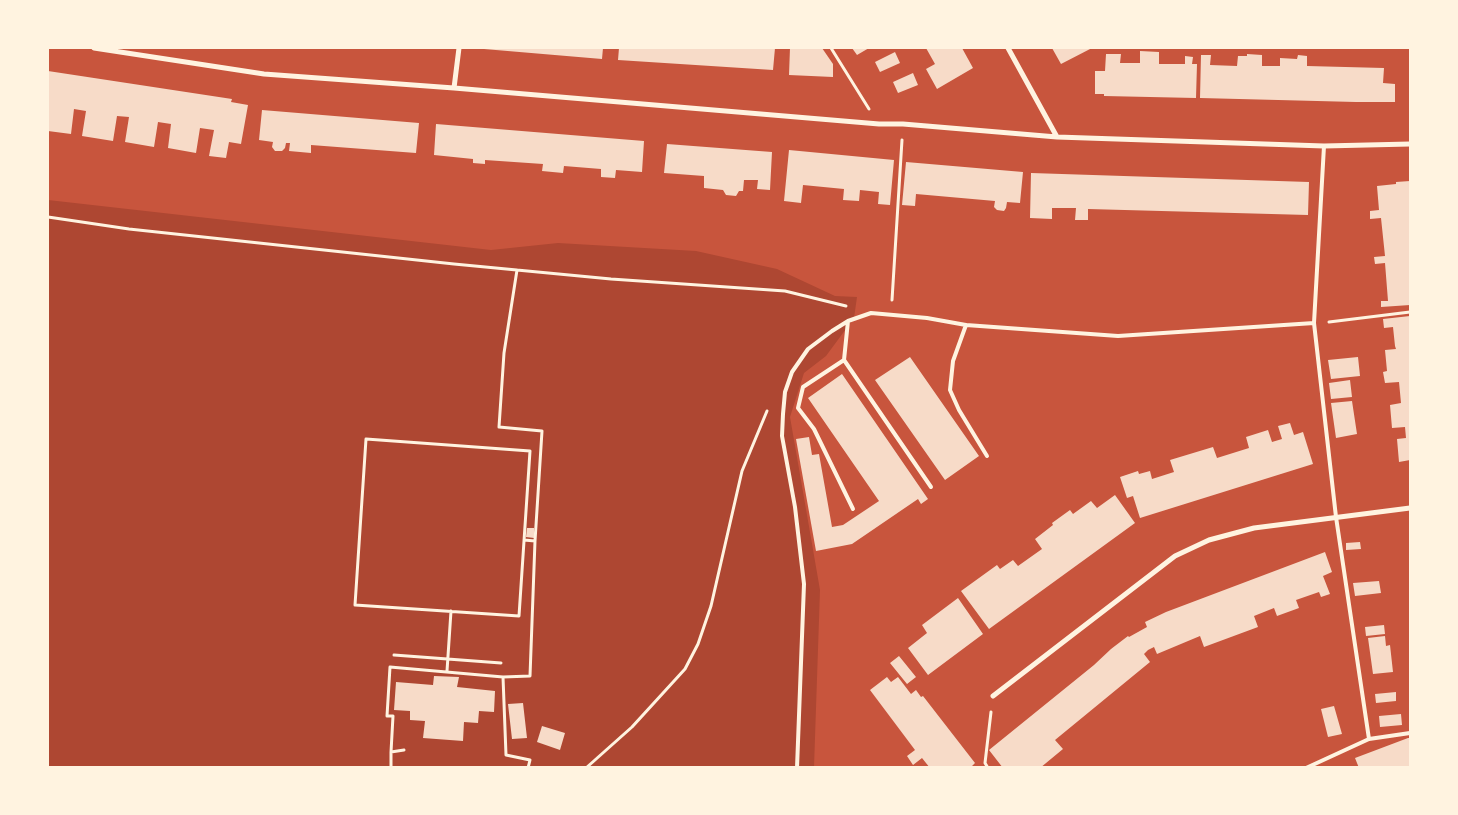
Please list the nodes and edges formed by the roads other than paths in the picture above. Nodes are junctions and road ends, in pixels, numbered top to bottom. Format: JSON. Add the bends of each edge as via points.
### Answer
{"nodes":[{"id":1,"x":94,"y":48,"type":"edge"},
{"id":2,"x":142,"y":48,"type":"edge"},
{"id":3,"x":459,"y":48,"type":"edge"},
{"id":4,"x":1008,"y":48,"type":"edge"},
{"id":5,"x":142,"y":55,"type":"junction"},
{"id":6,"x":454,"y":88,"type":"junction"},
{"id":7,"x":1057,"y":137,"type":"junction"},
{"id":8,"x":1410,"y":144,"type":"edge"},
{"id":9,"x":1324,"y":146,"type":"junction"},
{"id":10,"x":848,"y":321,"type":"junction"},
{"id":11,"x":1314,"y":324,"type":"junction"},
{"id":12,"x":966,"y":325,"type":"junction"},
{"id":13,"x":844,"y":360,"type":"junction"},
{"id":14,"x":986,"y":456,"type":"dead end"},
{"id":15,"x":930,"y":487,"type":"dead end"},
{"id":16,"x":1410,"y":508,"type":"edge"},
{"id":17,"x":853,"y":509,"type":"dead end"},
{"id":18,"x":1336,"y":517,"type":"junction"},
{"id":19,"x":993,"y":696,"type":"road end"},
{"id":20,"x":1410,"y":733,"type":"edge"},
{"id":21,"x":1369,"y":738,"type":"junction"},
{"id":22,"x":797,"y":768,"type":"edge"},
{"id":23,"x":1306,"y":768,"type":"edge"}],
"edges":[{"from":1,"to":5,"type":"street"},
{"from":2,"to":5,"type":"street"},
{"from":3,"to":6,"type":"street"},
{"from":4,"to":7,"type":"street"},
{"from":5,"to":6,"type":"street","via":[[264,74]]},
{"from":6,"to":7,"type":"street"},
{"from":7,"to":9,"type":"street"},
{"from":8,"to":9,"type":"street"},
{"from":9,"to":11,"type":"lane"},
{"from":10,"to":12,"type":"lane","via":[[871,313]]},
{"from":10,"to":13,"type":"lane"},
{"from":10,"to":22,"type":"lane","via":[[808,349],[792,372],[784,400],[782,436],[804,584]]},
{"from":11,"to":12,"type":"lane","via":[[1118,336]]},
{"from":11,"to":18,"type":"lane"},
{"from":12,"to":14,"type":"lane","via":[[953,361],[950,390]]},
{"from":13,"to":15,"type":"lane"},
{"from":13,"to":17,"type":"lane","via":[[803,387],[798,408],[814,429]]},
{"from":16,"to":18,"type":"street"},
{"from":18,"to":19,"type":"street","via":[[1254,528],[1209,540],[1175,556]]},
{"from":18,"to":21,"type":"lane"},
{"from":20,"to":21,"type":"lane"},
{"from":21,"to":23,"type":"lane"}]}
